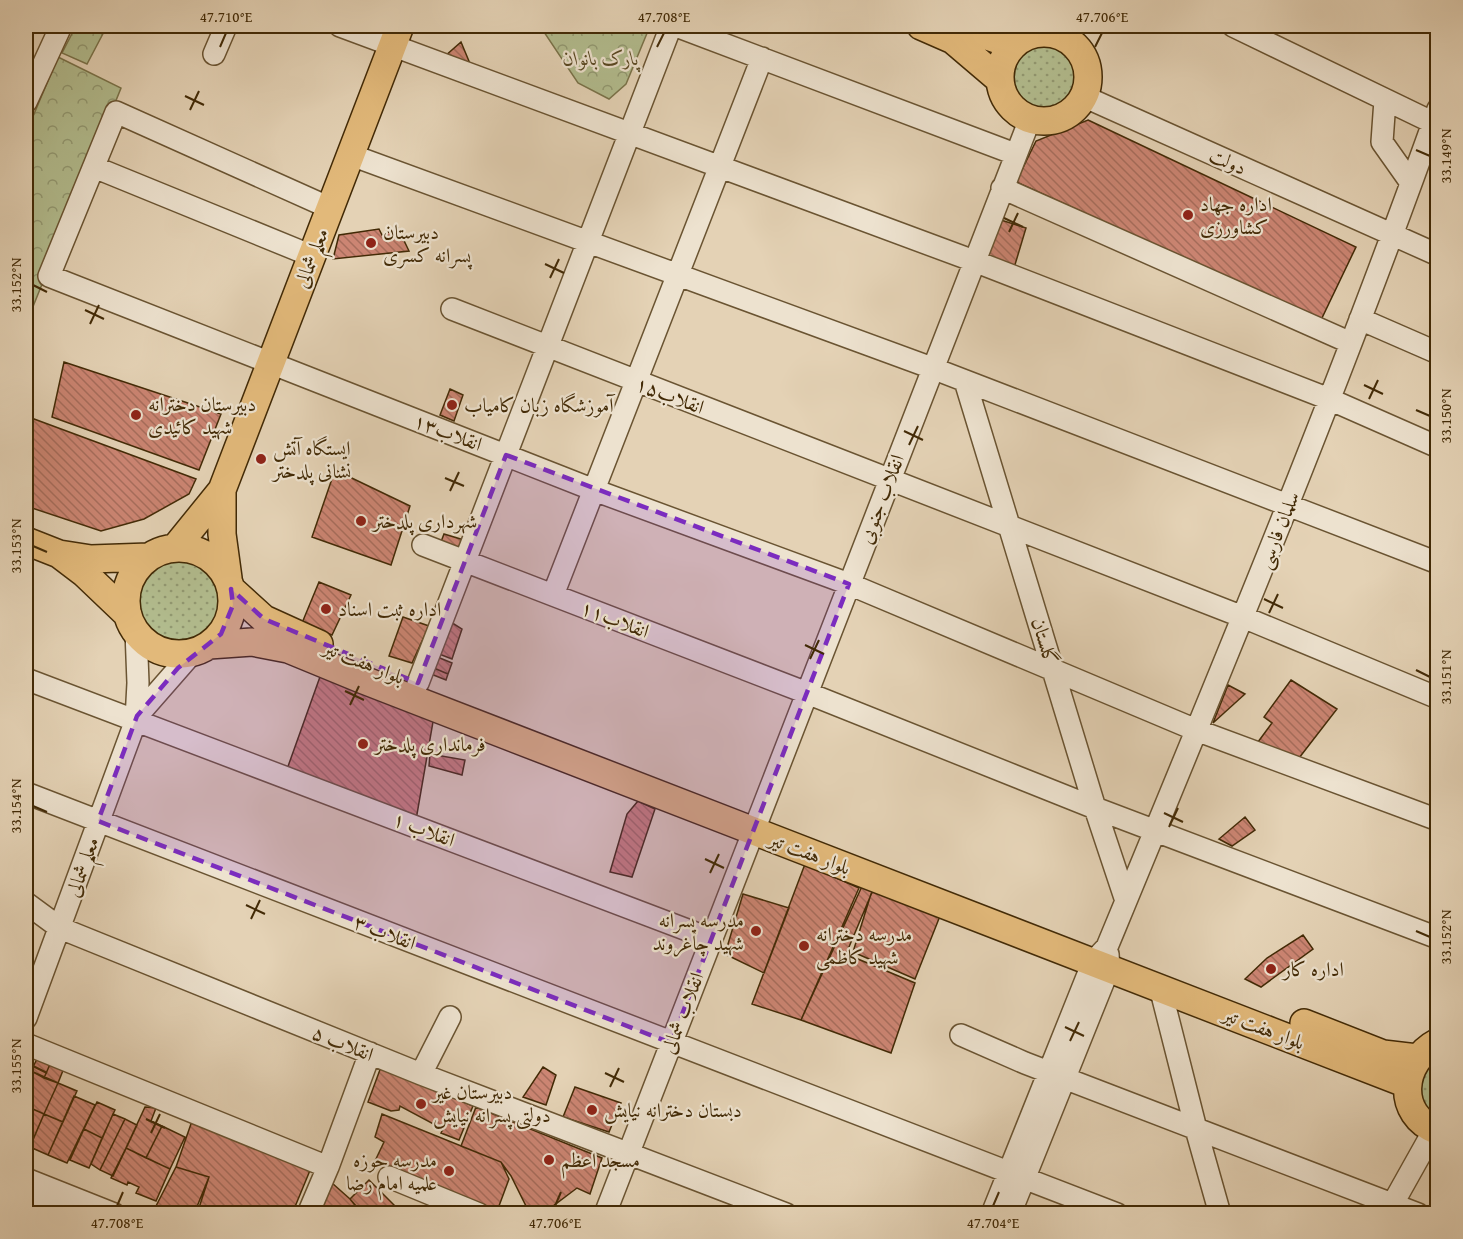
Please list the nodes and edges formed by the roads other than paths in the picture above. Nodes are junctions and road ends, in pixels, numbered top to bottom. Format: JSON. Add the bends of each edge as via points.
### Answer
{"nodes":[{"id":1,"x":61,"y":26,"type":"edge"},
{"id":2,"x":226,"y":26,"type":"edge"},
{"id":3,"x":340,"y":26,"type":"edge"},
{"id":4,"x":671,"y":26,"type":"edge"},
{"id":5,"x":676,"y":26,"type":"edge"},
{"id":6,"x":921,"y":26,"type":"edge"},
{"id":7,"x":958,"y":26,"type":"edge"},
{"id":8,"x":1233,"y":26,"type":"edge"},
{"id":9,"x":1064,"y":31,"type":"edge"},
{"id":10,"x":397,"y":35,"type":"edge"},
{"id":11,"x":1013,"y":45,"type":"junction"},
{"id":12,"x":214,"y":54,"type":"dead end"},
{"id":13,"x":762,"y":58,"type":"junction"},
{"id":14,"x":999,"y":80,"type":"junction"},
{"id":15,"x":1083,"y":96,"type":"junction"},
{"id":16,"x":1385,"y":100,"type":"junction"},
{"id":17,"x":26,"y":102,"type":"edge"},
{"id":18,"x":1030,"y":119,"type":"junction"},
{"id":19,"x":1436,"y":119,"type":"edge"},
{"id":20,"x":630,"y":133,"type":"junction"},
{"id":21,"x":1015,"y":154,"type":"junction"},
{"id":22,"x":351,"y":155,"type":"junction"},
{"id":23,"x":94,"y":166,"type":"junction"},
{"id":24,"x":719,"y":166,"type":"junction"},
{"id":25,"x":1411,"y":183,"type":"junction"},
{"id":26,"x":1002,"y":188,"type":"junction"},
{"id":27,"x":330,"y":208,"type":"junction"},
{"id":28,"x":1393,"y":234,"type":"junction"},
{"id":29,"x":588,"y":242,"type":"junction"},
{"id":30,"x":1437,"y":255,"type":"edge"},
{"id":31,"x":312,"y":256,"type":"junction"},
{"id":32,"x":974,"y":261,"type":"junction"},
{"id":33,"x":677,"y":275,"type":"junction"},
{"id":34,"x":452,"y":309,"type":"dead end"},
{"id":35,"x":1360,"y":319,"type":"junction"},
{"id":36,"x":1351,"y":343,"type":"junction"},
{"id":37,"x":548,"y":347,"type":"junction"},
{"id":38,"x":1437,"y":354,"type":"edge"},
{"id":39,"x":271,"y":363,"type":"junction"},
{"id":40,"x":932,"y":368,"type":"junction"},
{"id":41,"x":636,"y":381,"type":"junction"},
{"id":42,"x":965,"y":381,"type":"junction"},
{"id":43,"x":1329,"y":399,"type":"junction"},
{"id":44,"x":1437,"y":447,"type":"edge"},
{"id":45,"x":506,"y":455,"type":"junction"},
{"id":46,"x":889,"y":480,"type":"junction"},
{"id":47,"x":222,"y":490,"type":"junction"},
{"id":48,"x":594,"y":490,"type":"junction"},
{"id":49,"x":1288,"y":506,"type":"junction"},
{"id":50,"x":1010,"y":526,"type":"junction"},
{"id":51,"x":26,"y":541,"type":"edge"},
{"id":52,"x":423,"y":545,"type":"dead end"},
{"id":53,"x":175,"y":548,"type":"junction"},
{"id":54,"x":60,"y":554,"type":"junction"},
{"id":55,"x":149,"y":557,"type":"junction"},
{"id":56,"x":466,"y":561,"type":"junction"},
{"id":57,"x":1437,"y":563,"type":"edge"},
{"id":58,"x":229,"y":584,"type":"junction"},
{"id":59,"x":849,"y":584,"type":"junction"},
{"id":60,"x":553,"y":595,"type":"junction"},
{"id":61,"x":1243,"y":617,"type":"junction"},
{"id":62,"x":132,"y":623,"type":"junction"},
{"id":63,"x":201,"y":648,"type":"junction"},
{"id":64,"x":1054,"y":670,"type":"junction"},
{"id":65,"x":26,"y":679,"type":"edge"},
{"id":66,"x":418,"y":683,"type":"junction"},
{"id":67,"x":807,"y":693,"type":"junction"},
{"id":68,"x":1437,"y":698,"type":"edge"},
{"id":69,"x":137,"y":718,"type":"junction"},
{"id":70,"x":1196,"y":730,"type":"junction"},
{"id":71,"x":26,"y":793,"type":"edge"},
{"id":72,"x":1095,"y":808,"type":"junction"},
{"id":73,"x":1437,"y":820,"type":"edge"},
{"id":74,"x":98,"y":821,"type":"junction"},
{"id":75,"x":756,"y":822,"type":"junction"},
{"id":76,"x":1155,"y":831,"type":"junction"},
{"id":77,"x":1126,"y":902,"type":"junction"},
{"id":78,"x":26,"y":903,"type":"edge"},
{"id":79,"x":60,"y":928,"type":"junction"},
{"id":80,"x":1437,"y":938,"type":"edge"},
{"id":81,"x":711,"y":939,"type":"junction"},
{"id":82,"x":1103,"y":959,"type":"junction"},
{"id":83,"x":1160,"y":987,"type":"junction"},
{"id":84,"x":450,"y":1017,"type":"dead end"},
{"id":85,"x":26,"y":1018,"type":"edge"},
{"id":86,"x":961,"y":1035,"type":"dead end"},
{"id":87,"x":671,"y":1042,"type":"junction"},
{"id":88,"x":26,"y":1044,"type":"edge"},
{"id":89,"x":1427,"y":1050,"type":"edge"},
{"id":90,"x":370,"y":1053,"type":"junction"},
{"id":91,"x":421,"y":1074,"type":"junction"},
{"id":92,"x":1057,"y":1075,"type":"junction"},
{"id":93,"x":1407,"y":1084,"type":"junction"},
{"id":94,"x":1196,"y":1129,"type":"junction"},
{"id":95,"x":1436,"y":1131,"type":"edge"},
{"id":96,"x":628,"y":1152,"type":"junction"},
{"id":97,"x":328,"y":1167,"type":"junction"},
{"id":98,"x":1017,"y":1175,"type":"junction"},
{"id":99,"x":389,"y":1177,"type":"dead end"},
{"id":100,"x":26,"y":1179,"type":"edge"},
{"id":101,"x":26,"y":1199,"type":"edge"},
{"id":102,"x":1389,"y":1209,"type":"edge"},
{"id":103,"x":62,"y":1214,"type":"edge"},
{"id":104,"x":114,"y":1214,"type":"edge"},
{"id":105,"x":308,"y":1214,"type":"edge"},
{"id":106,"x":480,"y":1214,"type":"edge"},
{"id":107,"x":605,"y":1214,"type":"edge"},
{"id":108,"x":786,"y":1214,"type":"edge"},
{"id":109,"x":992,"y":1214,"type":"edge"},
{"id":110,"x":1010,"y":1214,"type":"edge"},
{"id":111,"x":1118,"y":1214,"type":"edge"},
{"id":112,"x":1220,"y":1214,"type":"edge"},
{"id":113,"x":1418,"y":1214,"type":"edge"}],
"edges":[{"from":1,"to":17,"type":"street"},
{"from":2,"to":12,"type":"street"},
{"from":3,"to":10,"type":"street"},
{"from":4,"to":20,"type":"street"},
{"from":5,"to":13,"type":"street"},
{"from":6,"to":14,"type":"main road","via":[[952,40]]},
{"from":7,"to":11,"type":"main road"},
{"from":8,"to":16,"type":"street"},
{"from":9,"to":11,"type":"main road","via":[[1036,34]]},
{"from":9,"to":15,"type":"main road","via":[[1087,69],[1088,83]]},
{"from":10,"to":20,"type":"street"},
{"from":10,"to":22,"type":"main road","name":"معلم شمالی"},
{"from":11,"to":14,"type":"main road","via":[[1000,67]]},
{"from":13,"to":21,"type":"street"},
{"from":13,"to":24,"type":"street"},
{"from":14,"to":18,"type":"main road","via":[[1009,104]]},
{"from":15,"to":18,"type":"main road","via":[[1076,107],[1055,120]]},
{"from":15,"to":28,"type":"street","name":"دولت"},
{"from":16,"to":19,"type":"street"},
{"from":16,"to":25,"type":"street","via":[[1382,142]]},
{"from":18,"to":21,"type":"street","name":"انقلاب جنوبی"},
{"from":19,"to":25,"type":"street","name":"سلمان فارسی"},
{"from":20,"to":24,"type":"street"},
{"from":20,"to":29,"type":"street"},
{"from":21,"to":26,"type":"street","name":"انقلاب جنوبی"},
{"from":22,"to":27,"type":"main road","name":"معلم شمالی"},
{"from":22,"to":29,"type":"street"},
{"from":23,"to":27,"type":"street","via":[[116,112]]},
{"from":23,"to":31,"type":"street"},
{"from":23,"to":39,"type":"street","name":"انقلاب۱۳","via":[[49,276]]},
{"from":24,"to":32,"type":"street"},
{"from":24,"to":33,"type":"street"},
{"from":25,"to":28,"type":"street","name":"سلمان فارسی"},
{"from":26,"to":32,"type":"street","name":"انقلاب جنوبی"},
{"from":26,"to":36,"type":"street"},
{"from":27,"to":31,"type":"main road","name":"معلم شمالی"},
{"from":28,"to":30,"type":"street","name":"دولت"},
{"from":28,"to":35,"type":"street","name":"سلمان فارسی"},
{"from":29,"to":33,"type":"street"},
{"from":29,"to":37,"type":"street"},
{"from":31,"to":39,"type":"main road","name":"معلم شمالی"},
{"from":32,"to":40,"type":"street","name":"انقلاب جنوبی"},
{"from":32,"to":43,"type":"street"},
{"from":33,"to":40,"type":"street"},
{"from":33,"to":41,"type":"street"},
{"from":34,"to":37,"type":"street","name":"انقلاب۱۵"},
{"from":35,"to":36,"type":"street","name":"سلمان فارسی"},
{"from":35,"to":38,"type":"street"},
{"from":36,"to":43,"type":"street","name":"سلمان فارسی"},
{"from":37,"to":41,"type":"street","name":"انقلاب۱۵"},
{"from":37,"to":45,"type":"street"},
{"from":39,"to":45,"type":"street","name":"انقلاب۱۳"},
{"from":39,"to":47,"type":"main road","name":"معلم شمالی"},
{"from":40,"to":42,"type":"street"},
{"from":40,"to":46,"type":"street","name":"انقلاب جنوبی"},
{"from":41,"to":46,"type":"street","name":"انقلاب۱۵"},
{"from":41,"to":48,"type":"street"},
{"from":42,"to":49,"type":"street"},
{"from":42,"to":50,"type":"street","name":"گلستان"},
{"from":43,"to":44,"type":"street"},
{"from":43,"to":49,"type":"street","name":"سلمان فارسی"},
{"from":45,"to":48,"type":"street","name":"انقلاب۱۳"},
{"from":45,"to":56,"type":"street"},
{"from":46,"to":50,"type":"street","name":"انقلاب۱۵"},
{"from":46,"to":59,"type":"street","name":"انقلاب جنوبی"},
{"from":47,"to":53,"type":"main road"},
{"from":47,"to":58,"type":"main road","via":[[222,534]]},
{"from":48,"to":59,"type":"street","name":"انقلاب۱۳"},
{"from":48,"to":60,"type":"street"},
{"from":49,"to":57,"type":"street"},
{"from":49,"to":61,"type":"street","name":"سلمان فارسی"},
{"from":50,"to":61,"type":"street","name":"انقلاب۱۵"},
{"from":50,"to":64,"type":"street","name":"گلستان"},
{"from":51,"to":54,"type":"main road"},
{"from":52,"to":56,"type":"street","name":"انقلاب۱۱"},
{"from":53,"to":55,"type":"main road"},
{"from":53,"to":58,"type":"main road","via":[[206,555],[219,565]]},
{"from":54,"to":55,"type":"main road","via":[[91,559]]},
{"from":54,"to":62,"type":"main road"},
{"from":55,"to":62,"type":"main road","via":[[129,583],[126,599]]},
{"from":56,"to":60,"type":"street","name":"انقلاب۱۱"},
{"from":56,"to":66,"type":"street"},
{"from":58,"to":63,"type":"main road","via":[[229,620],[221,634]]},
{"from":58,"to":66,"type":"main road","name":"بلوار هفت تیر","via":[[264,619]]},
{"from":59,"to":64,"type":"street","name":"انقلاب۱۳"},
{"from":59,"to":67,"type":"street","name":"انقلاب جنوبی"},
{"from":60,"to":67,"type":"street","name":"انقلاب۱۱"},
{"from":61,"to":68,"type":"street","name":"انقلاب۱۵"},
{"from":61,"to":70,"type":"street","name":"سلمان فارسی"},
{"from":62,"to":63,"type":"main road","via":[[147,643],[162,651],[177,654]]},
{"from":62,"to":69,"type":"street"},
{"from":63,"to":69,"type":"street"},
{"from":63,"to":75,"type":"main road","name":"بلوار هفت تیر","via":[[252,642],[288,649],[372,684]]},
{"from":64,"to":70,"type":"street","name":"انقلاب۱۳"},
{"from":64,"to":72,"type":"street","name":"گلستان"},
{"from":65,"to":69,"type":"street","name":"انقلاب ۱"},
{"from":66,"to":75,"type":"main road","name":"بلوار هفت تیر"},
{"from":67,"to":72,"type":"street","name":"انقلاب۱۱"},
{"from":67,"to":75,"type":"street","name":"انقلاب جنوبی"},
{"from":69,"to":74,"type":"street","name":"معلم شمالی"},
{"from":69,"to":81,"type":"street","name":"انقلاب ۱"},
{"from":70,"to":73,"type":"street","name":"انقلاب۱۳"},
{"from":70,"to":76,"type":"street","name":"سلمان فارسی"},
{"from":71,"to":74,"type":"street","name":"انقلاب ۳"},
{"from":72,"to":76,"type":"street","name":"انقلاب۱۱"},
{"from":72,"to":77,"type":"street","name":"گلستان"},
{"from":74,"to":79,"type":"street","name":"معلم شمالی"},
{"from":74,"to":87,"type":"street","name":"انقلاب ۳"},
{"from":75,"to":81,"type":"street","name":"انقلاب شمالی"},
{"from":75,"to":82,"type":"main road","name":"بلوار هفت تیر"},
{"from":76,"to":77,"type":"street","name":"سلمان فارسی"},
{"from":76,"to":80,"type":"street","name":"انقلاب۱۱"},
{"from":77,"to":82,"type":"street","name":"سلمان فارسی"},
{"from":78,"to":79,"type":"street","name":"انقلاب ۵"},
{"from":79,"to":85,"type":"street","name":"معلم شمالی"},
{"from":79,"to":90,"type":"street","name":"انقلاب ۵"},
{"from":81,"to":87,"type":"street","name":"انقلاب شمالی"},
{"from":82,"to":83,"type":"main road","name":"بلوار هفت تیر"},
{"from":82,"to":89,"type":"main road","name":"بلوار هفت تیر","via":[[1383,1054]]},
{"from":82,"to":92,"type":"street","name":"سلمان فارسی"},
{"from":83,"to":93,"type":"main road","name":"بلوار هفت تیر"},
{"from":83,"to":94,"type":"street"},
{"from":84,"to":91,"type":"street"},
{"from":86,"to":92,"type":"street"},
{"from":87,"to":96,"type":"street","name":"انقلاب شمالی"},
{"from":87,"to":98,"type":"street","name":"انقلاب ۳"},
{"from":88,"to":97,"type":"street"},
{"from":89,"to":93,"type":"main road","via":[[1410,1070]]},
{"from":90,"to":91,"type":"street","name":"انقلاب ۵"},
{"from":90,"to":97,"type":"street"},
{"from":91,"to":96,"type":"street","name":"انقلاب ۵"},
{"from":92,"to":94,"type":"street"},
{"from":92,"to":98,"type":"street","name":"سلمان فارسی"},
{"from":93,"to":95,"type":"main road","via":[[1414,1111]]},
{"from":94,"to":102,"type":"street"},
{"from":94,"to":112,"type":"street"},
{"from":95,"to":102,"type":"street"},
{"from":96,"to":107,"type":"street","name":"انقلاب شمالی"},
{"from":96,"to":108,"type":"street","name":"انقلاب ۵"},
{"from":97,"to":105,"type":"street"},
{"from":98,"to":109,"type":"street"},
{"from":98,"to":110,"type":"street"},
{"from":98,"to":111,"type":"street","name":"انقلاب ۳"},
{"from":99,"to":106,"type":"street"},
{"from":100,"to":104,"type":"street"},
{"from":101,"to":103,"type":"street"},
{"from":102,"to":113,"type":"street"}]}
